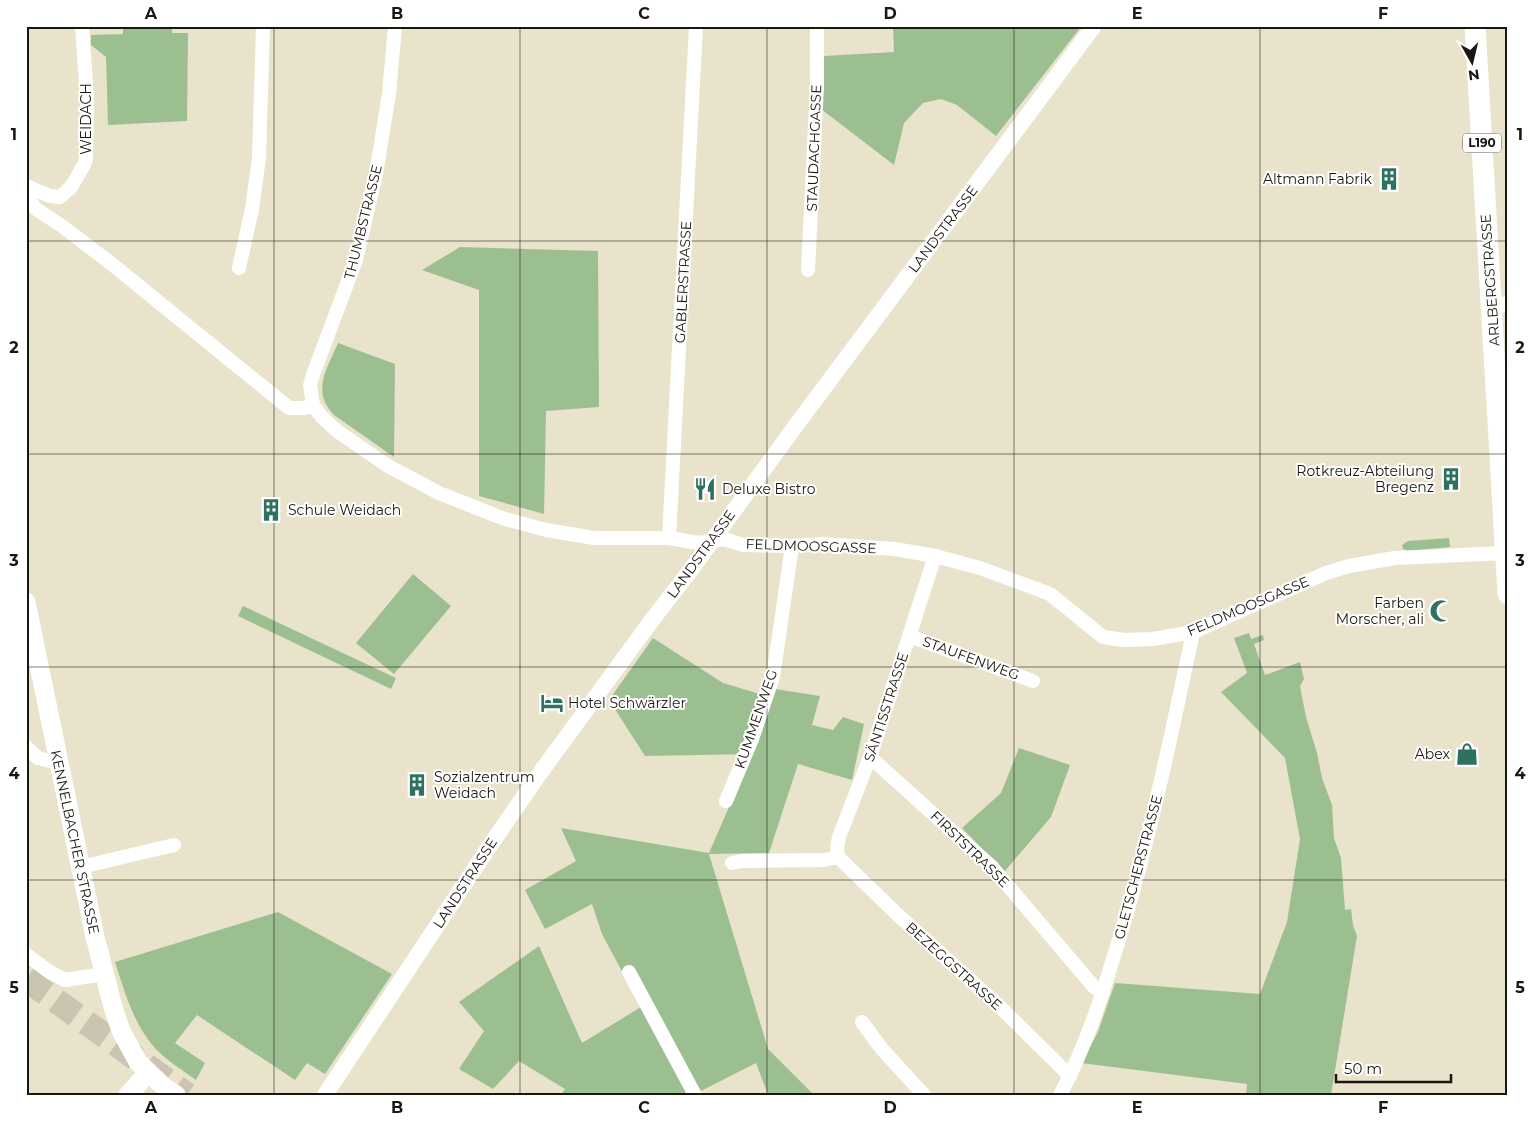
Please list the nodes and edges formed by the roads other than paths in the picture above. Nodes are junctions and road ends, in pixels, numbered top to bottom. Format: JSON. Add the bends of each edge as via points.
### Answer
{"nodes":[{"id":1,"x":82,"y":26,"type":"edge"},
{"id":2,"x":263,"y":26,"type":"edge"},
{"id":3,"x":395,"y":26,"type":"edge"},
{"id":4,"x":696,"y":26,"type":"edge"},
{"id":5,"x":817,"y":26,"type":"edge"},
{"id":6,"x":1094,"y":26,"type":"edge"},
{"id":7,"x":1475,"y":26,"type":"edge"},
{"id":8,"x":26,"y":186,"type":"edge"},
{"id":9,"x":28,"y":199,"type":"edge"},
{"id":10,"x":240,"y":268,"type":"dead end"},
{"id":11,"x":808,"y":270,"type":"dead end"},
{"id":12,"x":1500,"y":305,"type":"edge"},
{"id":13,"x":313,"y":405,"type":"junction"},
{"id":14,"x":669,"y":538,"type":"junction"},
{"id":15,"x":711,"y":541,"type":"junction"},
{"id":16,"x":792,"y":546,"type":"junction"},
{"id":17,"x":1506,"y":547,"type":"edge"},
{"id":18,"x":935,"y":556,"type":"junction"},
{"id":19,"x":1508,"y":594,"type":"edge"},
{"id":20,"x":26,"y":602,"type":"edge"},
{"id":21,"x":1193,"y":632,"type":"junction"},
{"id":22,"x":909,"y":636,"type":"junction"},
{"id":23,"x":1032,"y":681,"type":"dead end"},
{"id":24,"x":26,"y":747,"type":"edge"},
{"id":25,"x":870,"y":757,"type":"junction"},
{"id":26,"x":58,"y":763,"type":"junction"},
{"id":27,"x":726,"y":802,"type":"dead end"},
{"id":28,"x":174,"y":845,"type":"dead end"},
{"id":29,"x":838,"y":857,"type":"junction"},
{"id":30,"x":732,"y":864,"type":"dead end"},
{"id":31,"x":81,"y":867,"type":"junction"},
{"id":32,"x":26,"y":954,"type":"edge"},
{"id":33,"x":629,"y":972,"type":"dead end"},
{"id":34,"x":104,"y":974,"type":"junction"},
{"id":35,"x":1103,"y":992,"type":"junction"},
{"id":36,"x":862,"y":1022,"type":"dead end"},
{"id":37,"x":148,"y":1073,"type":"junction"},
{"id":38,"x":1070,"y":1076,"type":"junction"},
{"id":39,"x":165,"y":1092,"type":"edge"},
{"id":40,"x":128,"y":1095,"type":"edge"},
{"id":41,"x":326,"y":1095,"type":"edge"},
{"id":42,"x":695,"y":1095,"type":"edge"},
{"id":43,"x":924,"y":1095,"type":"edge"},
{"id":44,"x":1060,"y":1095,"type":"edge"}],
"edges":[{"from":1,"to":8,"type":"street","name":"WEIDACH","via":[[88,98],[84,165],[72,187],[60,197]]},
{"from":2,"to":10,"type":"street","via":[[259,158]]},
{"from":3,"to":13,"type":"street","name":"THUMBSTRASSE","via":[[389,94],[376,174],[356,260],[310,385]]},
{"from":4,"to":14,"type":"street","name":"GABLERSTRASSE"},
{"from":5,"to":11,"type":"street","name":"STAUDACHGASSE"},
{"from":6,"to":15,"type":"street","name":"LANDSTRASSE"},
{"from":7,"to":12,"type":"main road","name":"ARLBERGSTRASSE","number":"L190"},
{"from":9,"to":13,"type":"street","via":[[36,209],[113,265],[289,408]]},
{"from":12,"to":17,"type":"main road","name":"ARLBERGSTRASSE","number":"L190"},
{"from":13,"to":14,"type":"street","name":"FELDMOOSGASSE","via":[[337,431],[396,470],[439,493],[502,518],[594,538]]},
{"from":14,"to":15,"type":"street","name":"FELDMOOSGASSE","via":[[699,543]]},
{"from":15,"to":16,"type":"street","name":"FELDMOOSGASSE","via":[[724,539],[743,544]]},
{"from":15,"to":41,"type":"street","name":"LANDSTRASSE","via":[[488,847]]},
{"from":16,"to":18,"type":"street","name":"FELDMOOSGASSE","via":[[824,544],[895,549]]},
{"from":16,"to":27,"type":"street","name":"KUMMENWEG","via":[[773,677]]},
{"from":17,"to":19,"type":"main road","name":"ARLBERGSTRASSE","number":"L190"},
{"from":17,"to":21,"type":"street","name":"FELDMOOSGASSE","via":[[1349,566],[1326,573]]},
{"from":18,"to":21,"type":"street","name":"FELDMOOSGASSE","via":[[980,568],[1050,594],[1103,637],[1153,639]]},
{"from":18,"to":22,"type":"street","name":"SÄNTISSTRASSE"},
{"from":20,"to":26,"type":"main road","name":"KENNELBACHER STRASSE"},
{"from":21,"to":35,"type":"street","name":"GLETSCHERSTRASSE","via":[[1150,828]]},
{"from":22,"to":23,"type":"street","name":"STAUFENWEG"},
{"from":22,"to":25,"type":"street","name":"SÄNTISSTRASSE"},
{"from":24,"to":26,"type":"street","via":[[38,758]]},
{"from":25,"to":29,"type":"street","name":"SÄNTISSTRASSE","via":[[839,837]]},
{"from":25,"to":35,"type":"street","name":"FIRSTSTRASSE","via":[[992,867],[1094,987]]},
{"from":26,"to":31,"type":"main road","name":"KENNELBACHER STRASSE"},
{"from":28,"to":31,"type":"street"},
{"from":29,"to":30,"type":"street"},
{"from":29,"to":38,"type":"street","name":"BEZEGGSTRASSE"},
{"from":31,"to":34,"type":"main road","name":"KENNELBACHER STRASSE"},
{"from":32,"to":34,"type":"street","via":[[65,980]]},
{"from":33,"to":42,"type":"street"},
{"from":34,"to":37,"type":"main road","name":"KENNELBACHER STRASSE","via":[[121,1031],[133,1055]]},
{"from":35,"to":38,"type":"street","name":"GLETSCHERSTRASSE"},
{"from":36,"to":43,"type":"street"},
{"from":37,"to":39,"type":"main road","name":"KENNELBACHER STRASSE"},
{"from":37,"to":40,"type":"main road"},
{"from":38,"to":44,"type":"street","name":"GLETSCHERSTRASSE"}]}
